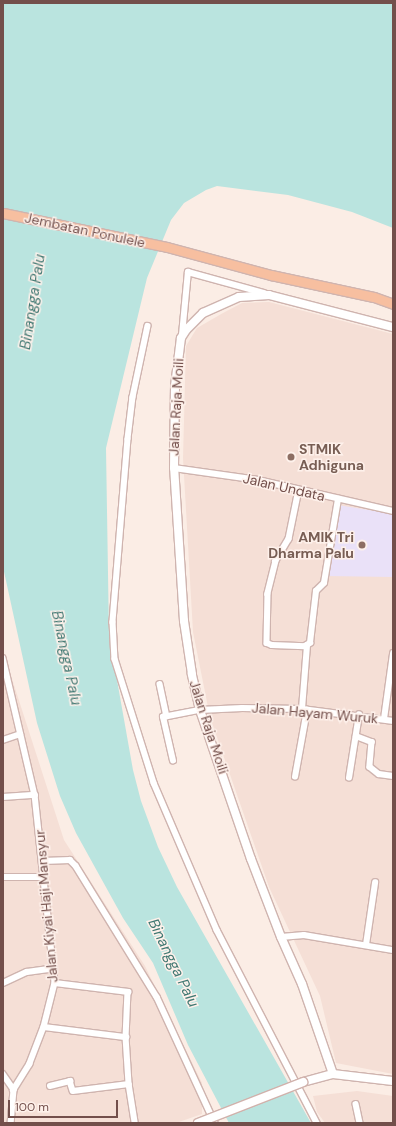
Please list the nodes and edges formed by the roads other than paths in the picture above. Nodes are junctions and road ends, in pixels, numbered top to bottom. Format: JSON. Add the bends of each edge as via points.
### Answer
{"nodes":[{"id":1,"x":3,"y":213,"type":"edge"},
{"id":2,"x":269,"y":295,"type":"junction"},
{"id":3,"x":393,"y":304,"type":"edge"},
{"id":4,"x":148,"y":326,"type":"dead end"},
{"id":5,"x":393,"y":327,"type":"edge"},
{"id":6,"x":181,"y":338,"type":"junction"},
{"id":7,"x":174,"y":468,"type":"junction"},
{"id":8,"x":299,"y":490,"type":"junction"},
{"id":9,"x":338,"y":499,"type":"junction"},
{"id":10,"x":393,"y":511,"type":"edge"},
{"id":11,"x":307,"y":645,"type":"junction"},
{"id":12,"x":393,"y":654,"type":"edge"},
{"id":13,"x":3,"y":658,"type":"edge"},
{"id":14,"x":4,"y":669,"type":"edge"},
{"id":15,"x":160,"y":684,"type":"dead end"},
{"id":16,"x":200,"y":710,"type":"junction"},
{"id":17,"x":305,"y":710,"type":"junction"},
{"id":18,"x":359,"y":715,"type":"junction"},
{"id":19,"x":167,"y":716,"type":"junction"},
{"id":20,"x":384,"y":719,"type":"junction"},
{"id":21,"x":393,"y":721,"type":"edge"},
{"id":22,"x":20,"y":734,"type":"junction"},
{"id":23,"x":356,"y":736,"type":"junction"},
{"id":24,"x":3,"y":740,"type":"edge"},
{"id":25,"x":173,"y":761,"type":"dead end"},
{"id":26,"x":393,"y":776,"type":"edge"},
{"id":27,"x":295,"y":777,"type":"dead end"},
{"id":28,"x":349,"y":778,"type":"dead end"},
{"id":29,"x":35,"y":795,"type":"junction"},
{"id":30,"x":3,"y":797,"type":"edge"},
{"id":31,"x":43,"y":861,"type":"junction"},
{"id":32,"x":44,"y":876,"type":"junction"},
{"id":33,"x":3,"y":877,"type":"edge"},
{"id":34,"x":375,"y":882,"type":"dead end"},
{"id":35,"x":281,"y":937,"type":"junction"},
{"id":36,"x":366,"y":945,"type":"junction"},
{"id":37,"x":393,"y":950,"type":"edge"},
{"id":38,"x":54,"y":968,"type":"junction"},
{"id":39,"x":3,"y":983,"type":"edge"},
{"id":40,"x":55,"y":983,"type":"junction"},
{"id":41,"x":44,"y":1027,"type":"junction"},
{"id":42,"x":126,"y":1036,"type":"junction"},
{"id":43,"x":3,"y":1074,"type":"edge"},
{"id":44,"x":333,"y":1074,"type":"junction"},
{"id":45,"x":393,"y":1081,"type":"edge"},
{"id":46,"x":129,"y":1084,"type":"junction"},
{"id":47,"x":50,"y":1086,"type":"dead end"},
{"id":48,"x":14,"y":1090,"type":"junction"},
{"id":49,"x":356,"y":1104,"type":"dead end"},
{"id":50,"x":11,"y":1123,"type":"edge"},
{"id":51,"x":135,"y":1123,"type":"edge"},
{"id":52,"x":198,"y":1123,"type":"edge"},
{"id":53,"x":215,"y":1123,"type":"edge"},
{"id":54,"x":317,"y":1123,"type":"edge"},
{"id":55,"x":360,"y":1123,"type":"edge"}],
"edges":[{"from":1,"to":3,"type":"main road","name":"Jembatan Ponulele","via":[[167,247],[271,275],[374,297]]},
{"from":2,"to":5,"type":"street"},
{"from":2,"to":6,"type":"street","via":[[239,297],[221,303],[192,323]]},
{"from":2,"to":6,"type":"street","via":[[188,272]]},
{"from":4,"to":54,"type":"street","via":[[133,397],[128,439],[113,622],[115,659],[154,783],[214,924]]},
{"from":6,"to":7,"type":"street","name":"Jalan Raja Moili","via":[[173,419]]},
{"from":7,"to":8,"type":"street","name":"Jalan Undata","via":[[233,476]]},
{"from":7,"to":16,"type":"street","name":"Jalan Raja Moili","via":[[186,641]]},
{"from":8,"to":9,"type":"street","name":"Jalan Undata"},
{"from":8,"to":11,"type":"street","via":[[289,539],[276,561],[270,580],[266,635],[267,644],[272,646]]},
{"from":9,"to":10,"type":"street","name":"Jalan Undata"},
{"from":9,"to":11,"type":"street","via":[[324,583],[316,591],[311,638]]},
{"from":11,"to":17,"type":"street"},
{"from":12,"to":20,"type":"street"},
{"from":13,"to":14,"type":"street","name":"Jalan Kiyai Haji Mansyur"},
{"from":14,"to":22,"type":"street","name":"Jalan Kiyai Haji Mansyur"},
{"from":15,"to":19,"type":"street"},
{"from":16,"to":17,"type":"street","name":"Jalan Hayam Wuruk"},
{"from":16,"to":19,"type":"street","name":"Jalan Hayam Wuruk"},
{"from":16,"to":35,"type":"street","name":"Jalan Raja Moili"},
{"from":17,"to":18,"type":"street","name":"Jalan Hayam Wuruk"},
{"from":17,"to":27,"type":"street"},
{"from":18,"to":20,"type":"street","name":"Jalan Hayam Wuruk"},
{"from":18,"to":23,"type":"street"},
{"from":19,"to":25,"type":"street","via":[[163,717]]},
{"from":20,"to":21,"type":"street","name":"Jalan Hayam Wuruk"},
{"from":22,"to":24,"type":"street"},
{"from":22,"to":29,"type":"street","name":"Jalan Kiyai Haji Mansyur"},
{"from":23,"to":26,"type":"street","via":[[372,742],[370,767],[378,774]]},
{"from":23,"to":28,"type":"street"},
{"from":29,"to":30,"type":"street"},
{"from":29,"to":31,"type":"street","name":"Jalan Kiyai Haji Mansyur"},
{"from":31,"to":32,"type":"street","name":"Jalan Kiyai Haji Mansyur"},
{"from":31,"to":53,"type":"street","via":[[73,862],[158,997]]},
{"from":32,"to":33,"type":"street"},
{"from":32,"to":38,"type":"street","name":"Jalan Kiyai Haji Mansyur"},
{"from":34,"to":36,"type":"street"},
{"from":35,"to":36,"type":"street","via":[[304,935]]},
{"from":35,"to":44,"type":"street","name":"Jalan Raja Moili","via":[[302,984]]},
{"from":36,"to":37,"type":"street"},
{"from":38,"to":39,"type":"street","via":[[26,972]]},
{"from":38,"to":40,"type":"street","name":"Jalan Kiyai Haji Mansyur"},
{"from":40,"to":41,"type":"street","name":"Jalan Kiyai Haji Mansyur"},
{"from":40,"to":42,"type":"street","via":[[126,990],[129,999]]},
{"from":41,"to":42,"type":"street"},
{"from":41,"to":48,"type":"street","name":"Jalan Kiyai Haji Mansyur","via":[[30,1064]]},
{"from":42,"to":46,"type":"street"},
{"from":43,"to":48,"type":"street"},
{"from":44,"to":45,"type":"street"},
{"from":44,"to":52,"type":"street","bridge":true,"via":[[302,1082]]},
{"from":46,"to":47,"type":"street","via":[[73,1091],[70,1081]]},
{"from":46,"to":51,"type":"street"},
{"from":48,"to":50,"type":"street"},
{"from":49,"to":55,"type":"street"}]}
